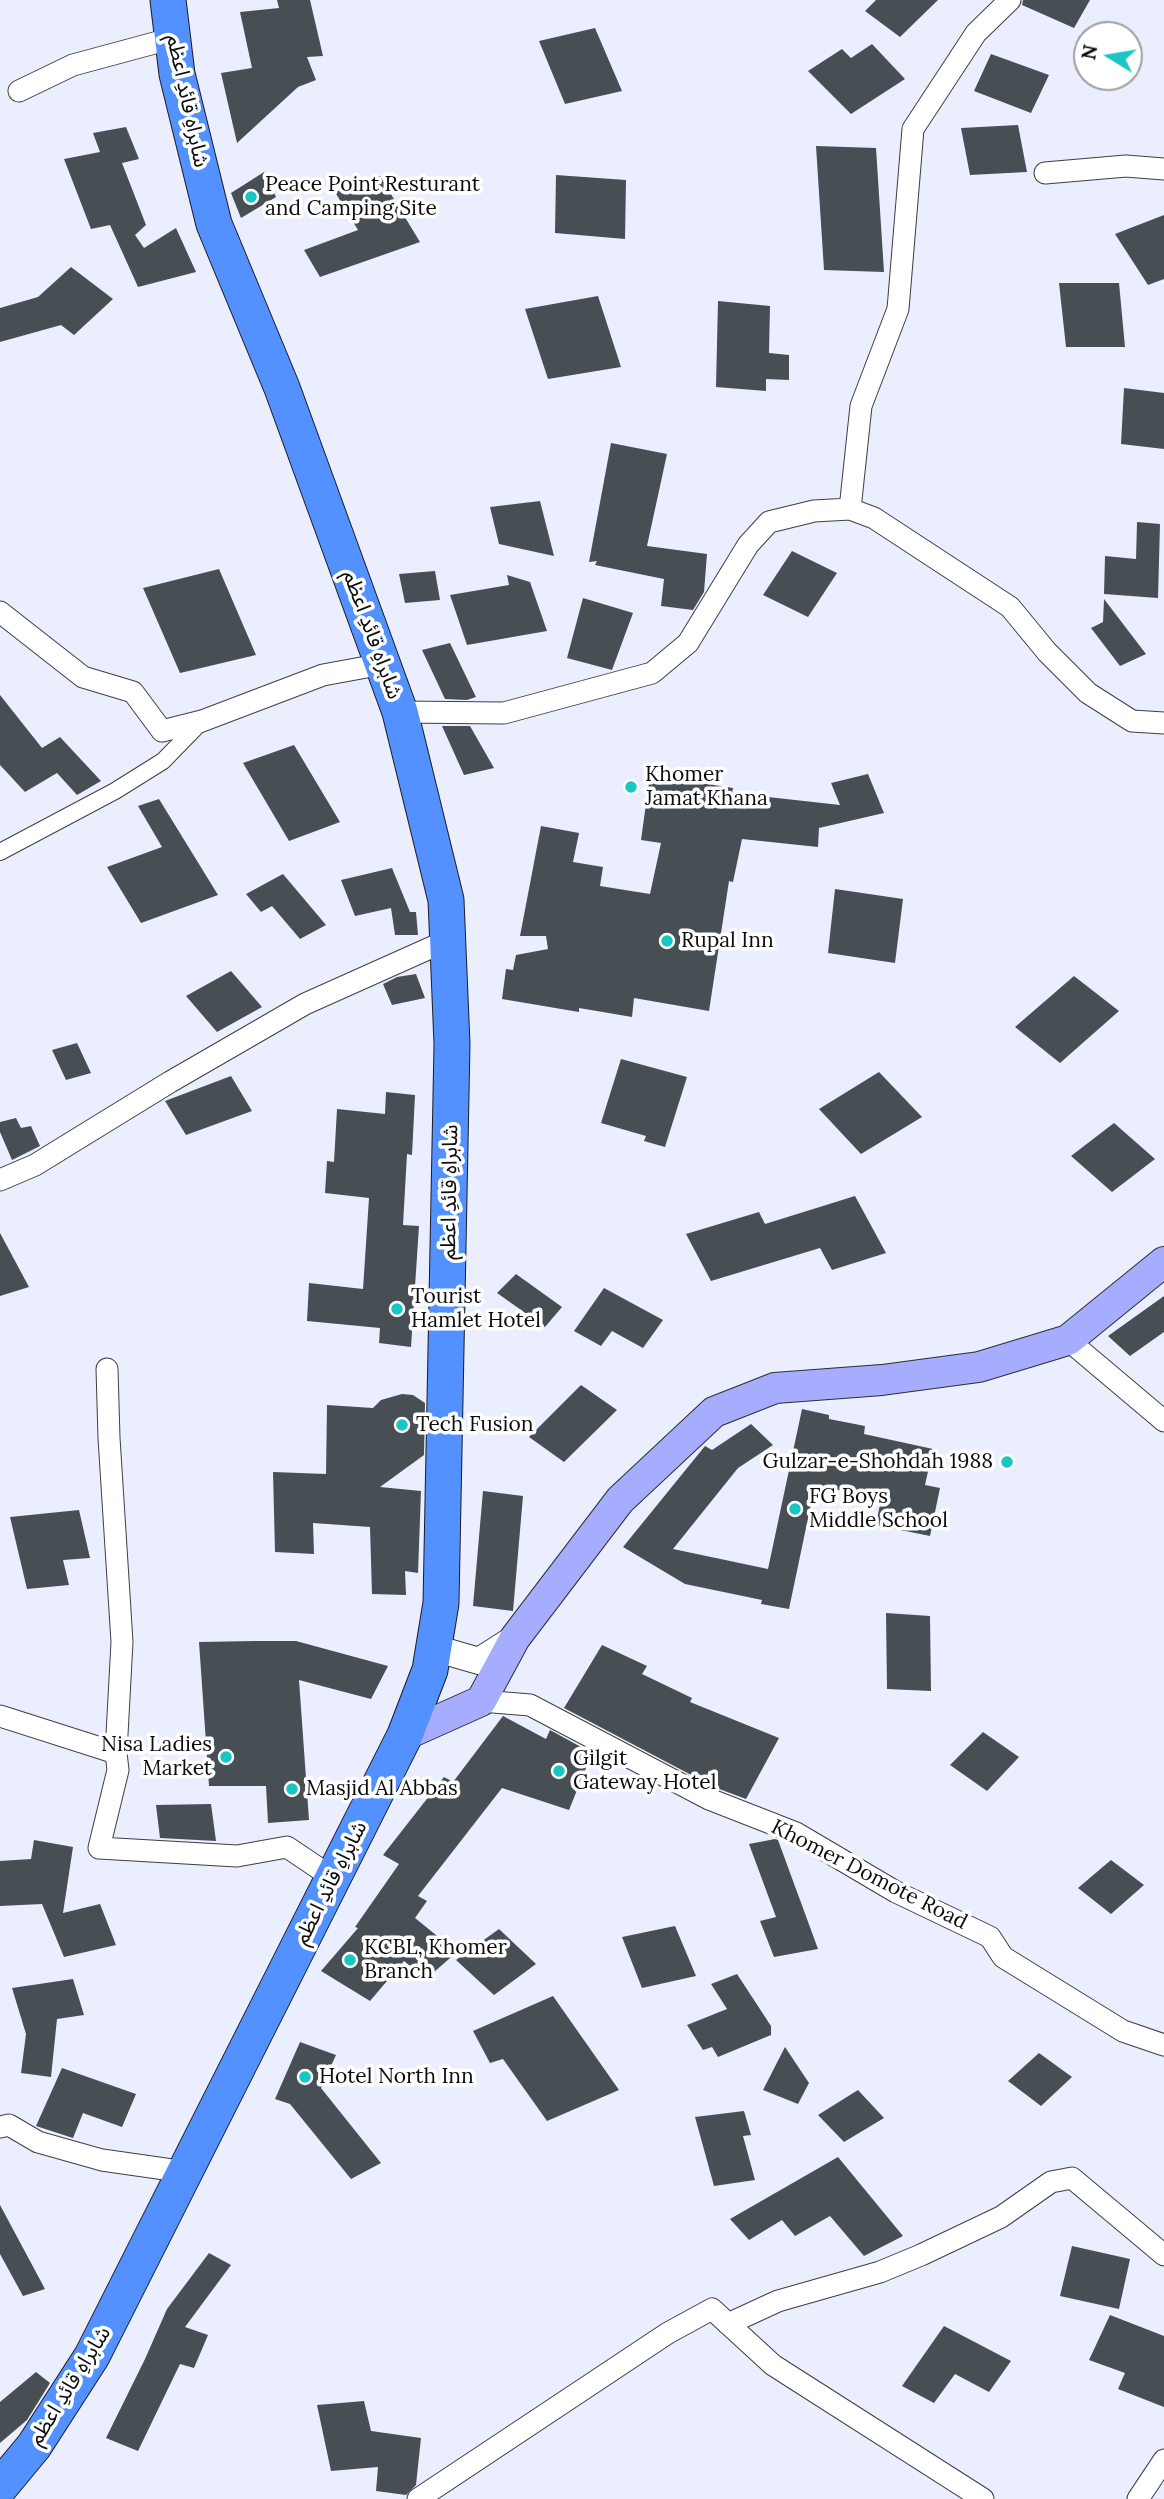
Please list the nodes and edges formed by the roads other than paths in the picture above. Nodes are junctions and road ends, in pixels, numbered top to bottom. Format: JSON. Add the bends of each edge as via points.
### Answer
{"nodes":[{"id":1,"x":169,"y":0,"type":"edge"},
{"id":2,"x":998,"y":4,"type":"edge"},
{"id":3,"x":173,"y":38,"type":"junction"},
{"id":4,"x":19,"y":91,"type":"dead end"},
{"id":5,"x":1164,"y":169,"type":"edge"},
{"id":6,"x":1045,"y":173,"type":"dead end"},
{"id":7,"x":850,"y":509,"type":"junction"},
{"id":8,"x":0,"y":611,"type":"edge"},
{"id":9,"x":383,"y":664,"type":"junction"},
{"id":10,"x":400,"y":712,"type":"junction"},
{"id":11,"x":202,"y":721,"type":"junction"},
{"id":12,"x":1164,"y":723,"type":"edge"},
{"id":13,"x":0,"y":852,"type":"edge"},
{"id":14,"x":448,"y":940,"type":"junction"},
{"id":15,"x":0,"y":1180,"type":"edge"},
{"id":16,"x":1164,"y":1262,"type":"edge"},
{"id":17,"x":1069,"y":1340,"type":"junction"},
{"id":18,"x":107,"y":1369,"type":"dead end"},
{"id":19,"x":1164,"y":1421,"type":"edge"},
{"id":20,"x":515,"y":1638,"type":"junction"},
{"id":21,"x":433,"y":1648,"type":"junction"},
{"id":22,"x":481,"y":1701,"type":"junction"},
{"id":23,"x":0,"y":1716,"type":"edge"},
{"id":24,"x":405,"y":1735,"type":"junction"},
{"id":25,"x":116,"y":1753,"type":"junction"},
{"id":26,"x":333,"y":1878,"type":"junction"},
{"id":27,"x":1164,"y":2045,"type":"edge"},
{"id":28,"x":0,"y":2127,"type":"edge"},
{"id":29,"x":186,"y":2172,"type":"junction"},
{"id":30,"x":1164,"y":2255,"type":"edge"},
{"id":31,"x":728,"y":2324,"type":"junction"},
{"id":32,"x":1164,"y":2460,"type":"edge"},
{"id":33,"x":0,"y":2487,"type":"edge"},
{"id":34,"x":418,"y":2499,"type":"edge"},
{"id":35,"x":983,"y":2499,"type":"edge"},
{"id":36,"x":1138,"y":2499,"type":"edge"}],
"edges":[{"from":1,"to":3,"type":"highway","name":"شاہراہِ قائدِ اعظم"},
{"from":2,"to":7,"type":"street","via":[[914,129],[898,309],[861,407]]},
{"from":3,"to":4,"type":"street","via":[[73,65]]},
{"from":3,"to":9,"type":"highway","name":"شاہراہِ قائدِ اعظم","via":[[177,74],[214,224],[282,388]]},
{"from":5,"to":6,"type":"street","via":[[1126,166]]},
{"from":7,"to":10,"type":"street","via":[[814,511],[769,522],[748,545],[688,643],[652,673],[503,713]]},
{"from":7,"to":12,"type":"street","via":[[874,518],[1010,607],[1088,694],[1132,721]]},
{"from":8,"to":11,"type":"street","via":[[83,677],[133,692],[162,731]]},
{"from":9,"to":10,"type":"highway","name":"شاہراہِ قائدِ اعظم"},
{"from":9,"to":11,"type":"street","via":[[323,675]]},
{"from":10,"to":14,"type":"highway","name":"شاہراہِ قائدِ اعظم","via":[[446,900]]},
{"from":11,"to":13,"type":"street","via":[[163,761]]},
{"from":14,"to":15,"type":"street","via":[[305,1004],[35,1165]]},
{"from":14,"to":21,"type":"highway","name":"شاہراہِ قائدِ اعظم","via":[[452,1044],[447,1326],[441,1603]]},
{"from":16,"to":17,"type":"main road"},
{"from":17,"to":19,"type":"street"},
{"from":17,"to":20,"type":"main road","via":[[979,1367],[775,1388],[714,1412],[620,1500]]},
{"from":18,"to":25,"type":"street","via":[[122,1642]]},
{"from":20,"to":21,"type":"street","via":[[479,1661]]},
{"from":20,"to":22,"type":"main road"},
{"from":21,"to":24,"type":"highway","name":"شاہراہِ قائدِ اعظم","via":[[430,1670]]},
{"from":22,"to":24,"type":"main road"},
{"from":22,"to":27,"type":"street","name":"Khomer Domote Road","via":[[530,1705],[709,1799],[796,1833],[896,1892],[990,1937],[1003,1956],[1123,2031]]},
{"from":23,"to":25,"type":"street"},
{"from":24,"to":26,"type":"highway","name":"شاہراہِ قائدِ اعظم"},
{"from":25,"to":26,"type":"street","via":[[118,1770],[99,1848],[237,1856],[287,1847]]},
{"from":26,"to":29,"type":"highway","name":"شاہراہِ قائدِ اعظم"},
{"from":28,"to":29,"type":"street","via":[[9,2125],[38,2142],[103,2160]]},
{"from":29,"to":33,"type":"highway","name":"شاہراہِ قائدِ اعظم","via":[[92,2356],[34,2446]]},
{"from":30,"to":31,"type":"street","via":[[1072,2178],[1051,2182],[1001,2217],[921,2255],[880,2272],[778,2301]]},
{"from":31,"to":34,"type":"street","via":[[712,2309],[668,2333]]},
{"from":31,"to":35,"type":"street","via":[[773,2365]]},
{"from":32,"to":36,"type":"street"}]}
